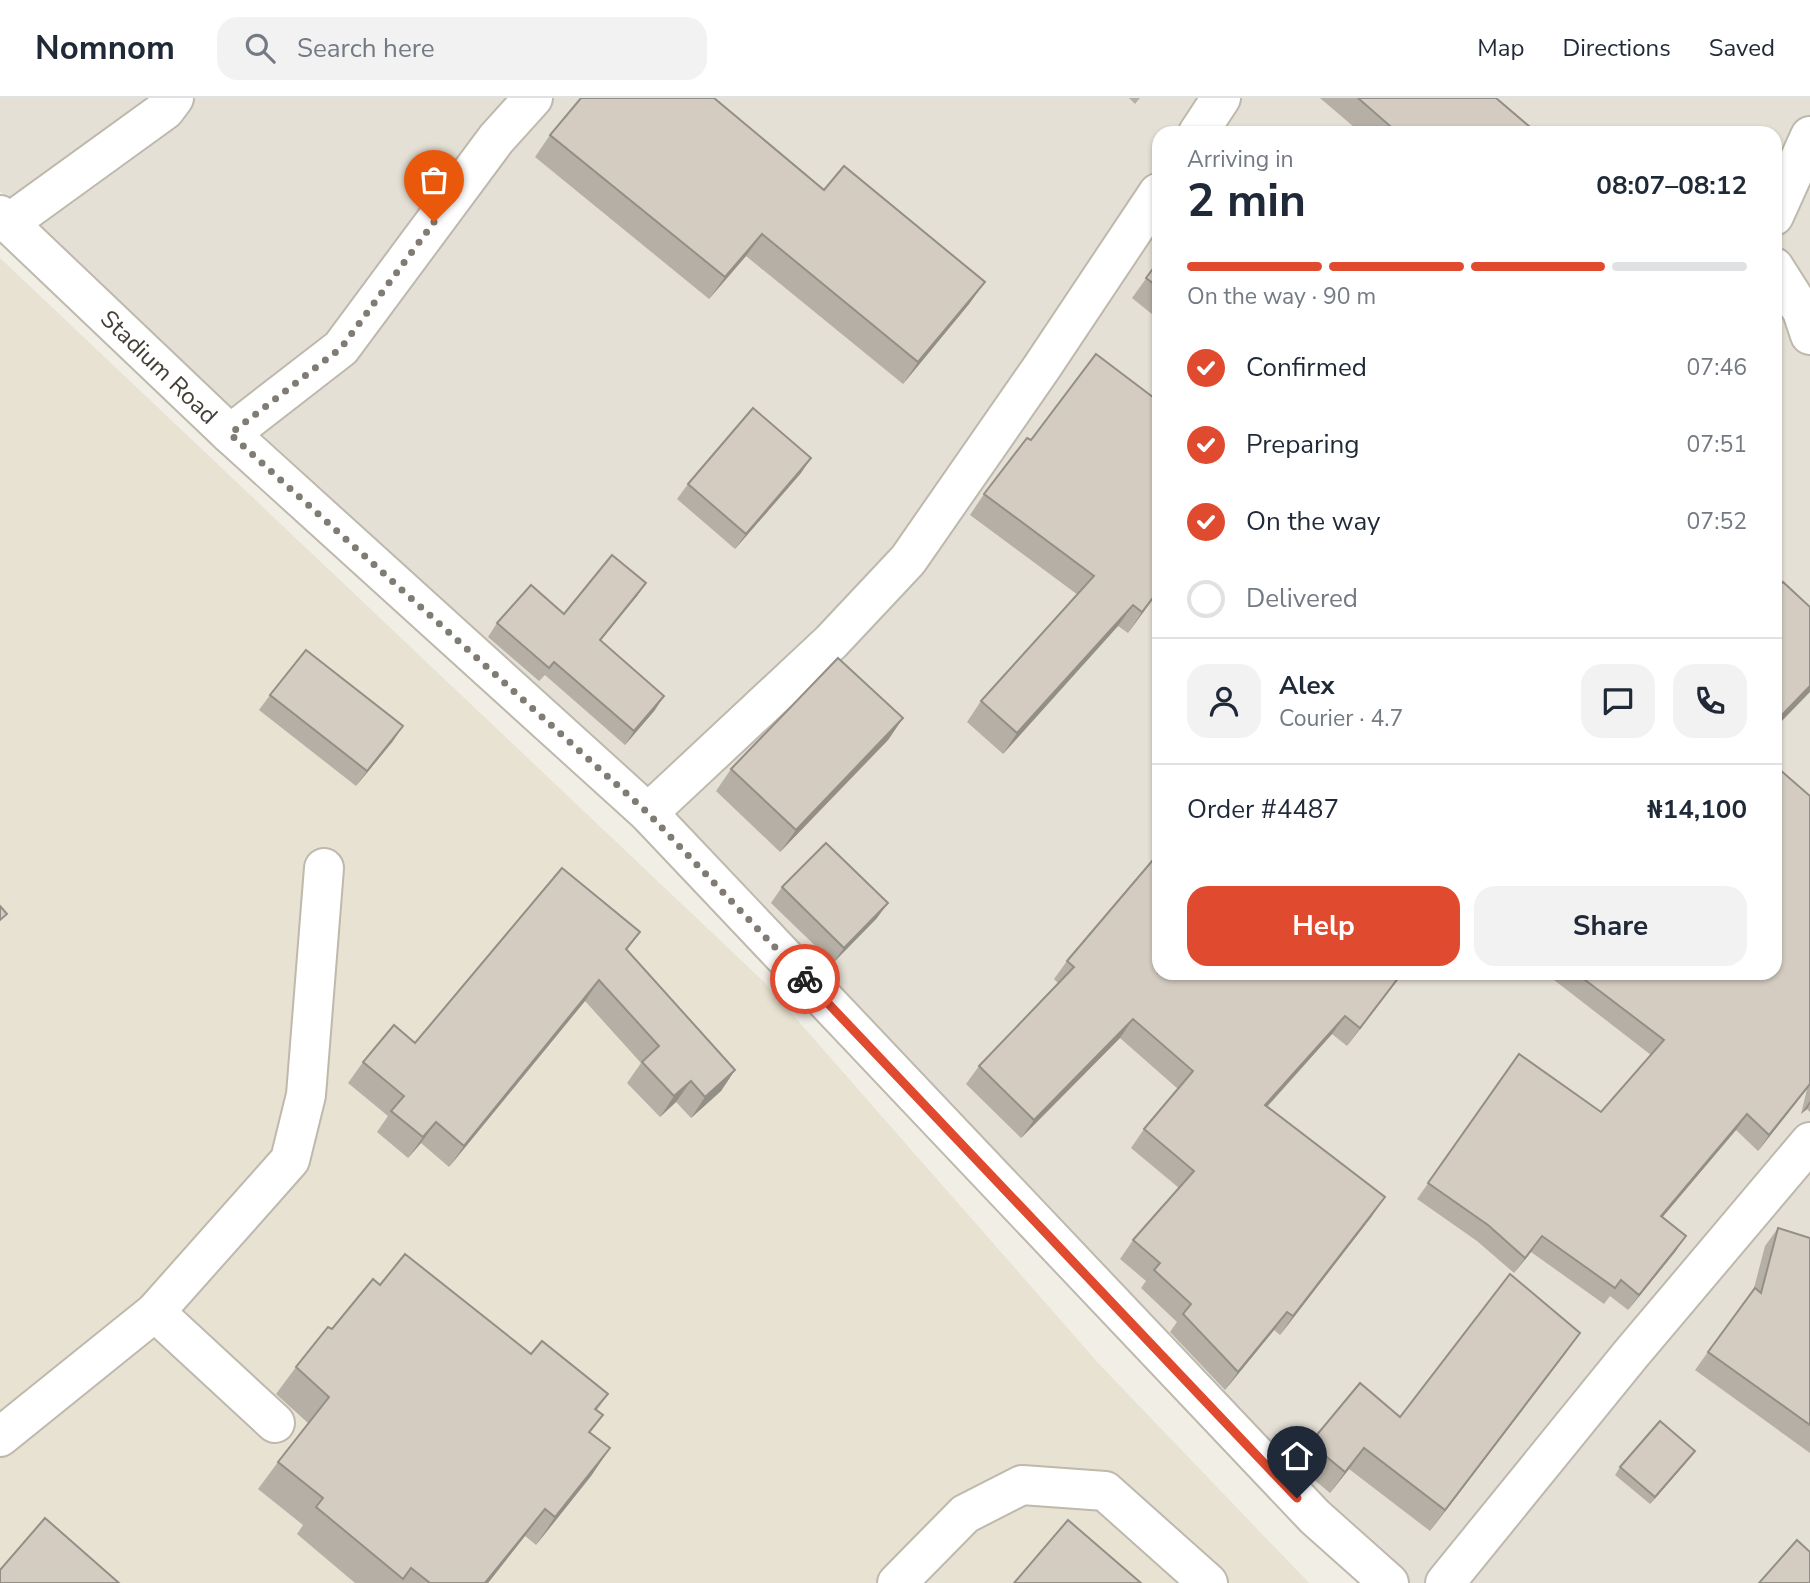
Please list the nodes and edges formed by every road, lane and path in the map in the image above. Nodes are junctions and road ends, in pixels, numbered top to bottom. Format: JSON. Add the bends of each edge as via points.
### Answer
{"nodes":[{"id":1,"x":174,"y":98,"type":"edge"},
{"id":2,"x":533,"y":98,"type":"edge"},
{"id":3,"x":1221,"y":98,"type":"edge"},
{"id":4,"x":1203,"y":126,"type":"edge"},
{"id":5,"x":1810,"y":136,"type":"edge"},
{"id":6,"x":1782,"y":198,"type":"edge"},
{"id":7,"x":1152,"y":202,"type":"edge"},
{"id":8,"x":4,"y":219,"type":"edge"},
{"id":9,"x":1782,"y":280,"type":"edge"},
{"id":10,"x":1810,"y":335,"type":"edge"},
{"id":11,"x":230,"y":434,"type":"junction"},
{"id":12,"x":648,"y":813,"type":"junction"},
{"id":13,"x":324,"y":868,"type":"dead end"},
{"id":14,"x":1810,"y":1142,"type":"edge"},
{"id":15,"x":155,"y":1312,"type":"junction"},
{"id":16,"x":275,"y":1423,"type":"dead end"},
{"id":17,"x":0,"y":1437,"type":"edge"},
{"id":18,"x":897,"y":1583,"type":"edge"},
{"id":19,"x":1209,"y":1583,"type":"edge"},
{"id":20,"x":1389,"y":1583,"type":"edge"},
{"id":21,"x":1445,"y":1583,"type":"edge"}],
"edges":[{"from":1,"to":8,"type":"street","via":[[164,110]]},
{"from":2,"to":11,"type":"street","via":[[496,139],[341,348]]},
{"from":3,"to":4,"type":"street"},
{"from":5,"to":6,"type":"street"},
{"from":7,"to":12,"type":"street","via":[[908,560],[831,642]]},
{"from":8,"to":11,"type":"street","name":"Stadium Road"},
{"from":9,"to":10,"type":"street","via":[[1802,311]]},
{"from":11,"to":12,"type":"street","name":"Stadium Road"},
{"from":12,"to":20,"type":"street","name":"Stadium Road","via":[[1315,1517]]},
{"from":13,"to":15,"type":"street","via":[[306,1095],[290,1160]]},
{"from":14,"to":21,"type":"street"},
{"from":15,"to":16,"type":"street"},
{"from":15,"to":17,"type":"street"},
{"from":18,"to":19,"type":"street","via":[[965,1514],[1022,1485],[1105,1492]]}]}
